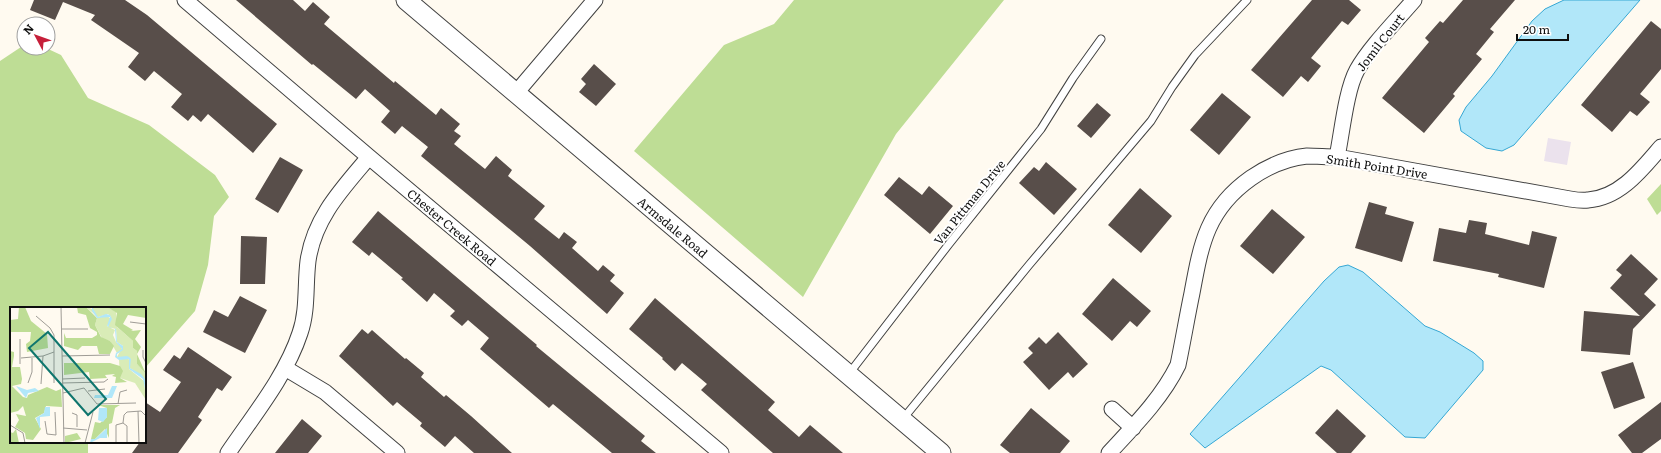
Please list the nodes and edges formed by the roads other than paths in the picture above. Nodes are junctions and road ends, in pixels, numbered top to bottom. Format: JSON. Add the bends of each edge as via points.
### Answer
{"nodes":[{"id":1,"x":185,"y":0,"type":"edge"},
{"id":2,"x":406,"y":0,"type":"edge"},
{"id":3,"x":595,"y":0,"type":"edge"},
{"id":4,"x":1247,"y":0,"type":"edge"},
{"id":5,"x":1414,"y":0,"type":"edge"},
{"id":6,"x":1101,"y":39,"type":"dead end"},
{"id":7,"x":516,"y":93,"type":"junction"},
{"id":8,"x":1661,"y":147,"type":"edge"},
{"id":9,"x":369,"y":157,"type":"junction"},
{"id":10,"x":1337,"y":157,"type":"junction"},
{"id":11,"x":285,"y":368,"type":"junction"},
{"id":12,"x":848,"y":375,"type":"junction"},
{"id":13,"x":1112,"y":409,"type":"dead end"},
{"id":14,"x":902,"y":420,"type":"junction"},
{"id":15,"x":1133,"y":428,"type":"junction"},
{"id":16,"x":228,"y":453,"type":"edge"},
{"id":17,"x":397,"y":453,"type":"edge"},
{"id":18,"x":721,"y":453,"type":"edge"},
{"id":19,"x":941,"y":453,"type":"edge"},
{"id":20,"x":1109,"y":453,"type":"edge"},
{"id":21,"x":1122,"y":453,"type":"edge"}],
"edges":[{"from":1,"to":9,"type":"street","name":"Chester Creek Road"},
{"from":2,"to":7,"type":"street","name":"Armsdale Road"},
{"from":3,"to":7,"type":"street"},
{"from":4,"to":14,"type":"lane","via":[[1195,55],[1151,121]]},
{"from":5,"to":10,"type":"street","name":"Jomil Court","via":[[1356,70],[1350,85]]},
{"from":6,"to":12,"type":"lane","name":"Van Pittman Drive","via":[[1041,129]]},
{"from":7,"to":12,"type":"street","name":"Armsdale Road"},
{"from":8,"to":10,"type":"street","name":"Smith Point Drive","via":[[1636,175],[1615,192],[1590,200],[1570,199]]},
{"from":9,"to":11,"type":"street","via":[[326,209],[314,236],[308,261],[307,303],[300,333]]},
{"from":9,"to":18,"type":"street","name":"Chester Creek Road"},
{"from":10,"to":15,"type":"street","name":"Smith Point Drive","via":[[1306,156],[1262,170],[1245,182],[1216,212],[1200,249],[1178,364],[1170,381]]},
{"from":11,"to":16,"type":"street"},
{"from":11,"to":17,"type":"street","via":[[325,392]]},
{"from":12,"to":14,"type":"street","name":"Armsdale Road"},
{"from":13,"to":15,"type":"street"},
{"from":14,"to":19,"type":"street","name":"Armsdale Road"},
{"from":15,"to":20,"type":"street","name":"Smith Point Drive"},
{"from":15,"to":21,"type":"street"}]}
